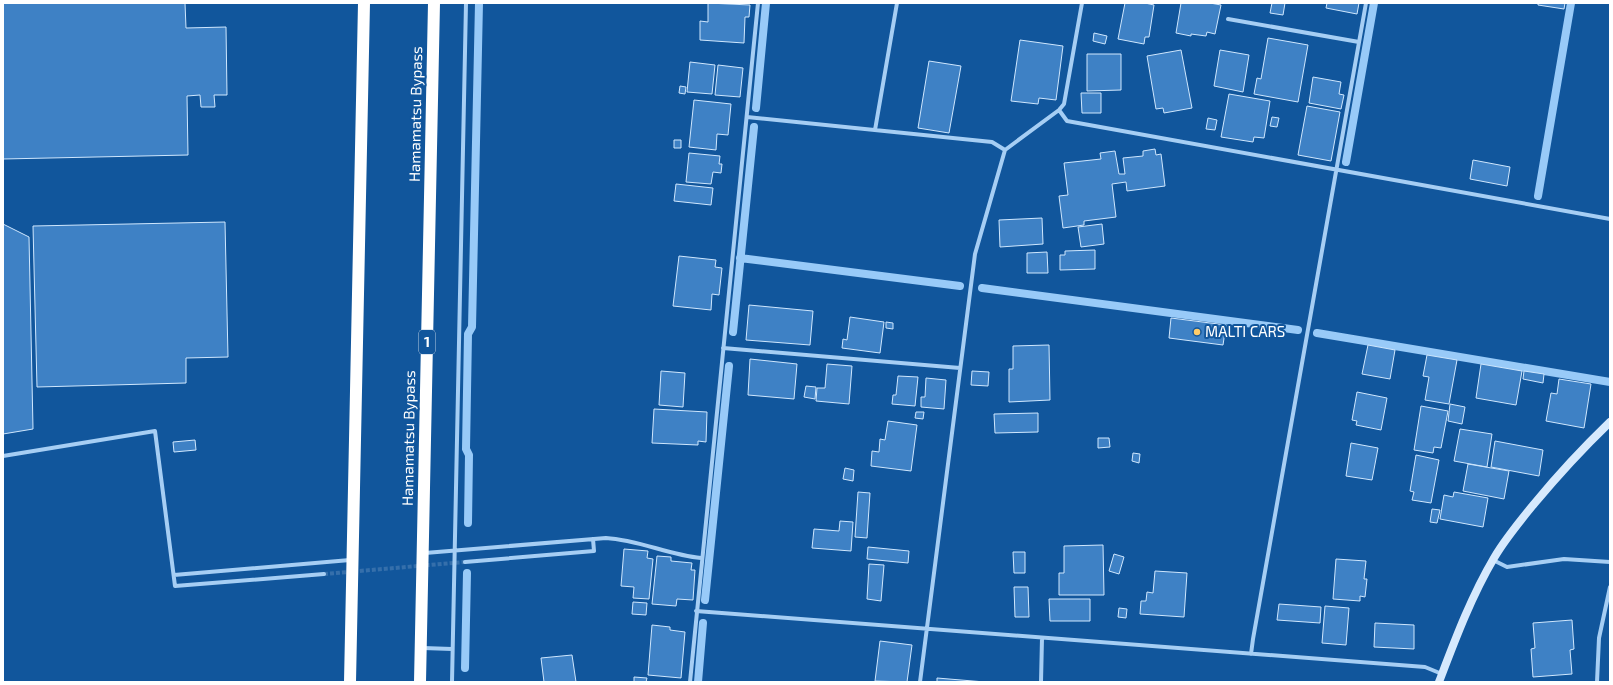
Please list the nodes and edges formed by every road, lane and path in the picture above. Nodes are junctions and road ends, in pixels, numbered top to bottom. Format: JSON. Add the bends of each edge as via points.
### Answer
{"nodes":[{"id":1,"x":364,"y":3,"type":"edge"},
{"id":2,"x":372,"y":3,"type":"edge"},
{"id":3,"x":434,"y":3,"type":"edge"},
{"id":4,"x":466,"y":3,"type":"edge"},
{"id":5,"x":758,"y":3,"type":"edge"},
{"id":6,"x":897,"y":3,"type":"edge"},
{"id":7,"x":1082,"y":3,"type":"edge"},
{"id":8,"x":1366,"y":3,"type":"edge"},
{"id":9,"x":1228,"y":19,"type":"dead end"},
{"id":10,"x":1359,"y":42,"type":"junction"},
{"id":11,"x":362,"y":65,"type":"junction"},
{"id":12,"x":1059,"y":110,"type":"junction"},
{"id":13,"x":747,"y":116,"type":"junction"},
{"id":14,"x":875,"y":130,"type":"junction"},
{"id":15,"x":1005,"y":150,"type":"junction"},
{"id":16,"x":1336,"y":169,"type":"junction"},
{"id":17,"x":1610,"y":219,"type":"edge"},
{"id":18,"x":723,"y":348,"type":"junction"},
{"id":19,"x":960,"y":368,"type":"junction"},
{"id":20,"x":1610,"y":422,"type":"edge"},
{"id":21,"x":3,"y":456,"type":"edge"},
{"id":22,"x":593,"y":539,"type":"junction"},
{"id":23,"x":454,"y":550,"type":"junction"},
{"id":24,"x":422,"y":553,"type":"junction"},
{"id":25,"x":701,"y":558,"type":"junction"},
{"id":26,"x":353,"y":560,"type":"junction"},
{"id":27,"x":1493,"y":560,"type":"junction"},
{"id":28,"x":465,"y":562,"type":"tunnel mouth"},
{"id":29,"x":1610,"y":562,"type":"edge"},
{"id":30,"x":324,"y":574,"type":"tunnel mouth"},
{"id":31,"x":174,"y":575,"type":"junction"},
{"id":32,"x":1610,"y":587,"type":"edge"},
{"id":33,"x":696,"y":611,"type":"junction"},
{"id":34,"x":926,"y":629,"type":"junction"},
{"id":35,"x":1042,"y":638,"type":"junction"},
{"id":36,"x":420,"y":648,"type":"junction"},
{"id":37,"x":452,"y":649,"type":"junction"},
{"id":38,"x":1251,"y":654,"type":"junction"},
{"id":39,"x":1440,"y":678,"type":"edge"},
{"id":40,"x":350,"y":682,"type":"edge"},
{"id":41,"x":420,"y":682,"type":"edge"},
{"id":42,"x":452,"y":682,"type":"edge"},
{"id":43,"x":690,"y":682,"type":"edge"},
{"id":44,"x":920,"y":682,"type":"edge"},
{"id":45,"x":1041,"y":682,"type":"edge"},
{"id":46,"x":1597,"y":682,"type":"edge"}],
"edges":[{"from":1,"to":11,"type":"highway"},
{"from":2,"to":11,"type":"highway"},
{"from":3,"to":24,"type":"highway","name":"Hamamatsu Bypass","number":"1"},
{"from":4,"to":23,"type":"street"},
{"from":5,"to":13,"type":"street"},
{"from":6,"to":14,"type":"street"},
{"from":7,"to":12,"type":"street","via":[[1066,97]]},
{"from":8,"to":10,"type":"street"},
{"from":9,"to":10,"type":"street"},
{"from":10,"to":16,"type":"street"},
{"from":11,"to":26,"type":"highway"},
{"from":12,"to":15,"type":"street"},
{"from":12,"to":16,"type":"street","via":[[1067,120]]},
{"from":13,"to":14,"type":"street"},
{"from":13,"to":18,"type":"street"},
{"from":14,"to":15,"type":"street","via":[[992,142]]},
{"from":15,"to":19,"type":"street","via":[[975,254]]},
{"from":16,"to":17,"type":"street"},
{"from":16,"to":38,"type":"street"},
{"from":18,"to":19,"type":"street"},
{"from":18,"to":25,"type":"street"},
{"from":19,"to":34,"type":"street"},
{"from":20,"to":27,"type":"street","via":[[1542,494]]},
{"from":21,"to":31,"type":"street","via":[[155,431]]},
{"from":22,"to":23,"type":"street"},
{"from":22,"to":25,"type":"street","via":[[628,540],[688,557]]},
{"from":22,"to":28,"type":"street","via":[[594,551]]},
{"from":23,"to":24,"type":"street"},
{"from":23,"to":37,"type":"street"},
{"from":24,"to":36,"type":"highway","name":"Hamamatsu Bypass","number":"1"},
{"from":25,"to":33,"type":"street"},
{"from":26,"to":31,"type":"street"},
{"from":26,"to":40,"type":"highway"},
{"from":27,"to":29,"type":"street","via":[[1507,567],[1564,559]]},
{"from":27,"to":39,"type":"street","via":[[1475,592]]},
{"from":30,"to":31,"type":"street","via":[[176,586]]},
{"from":32,"to":46,"type":"street","via":[[1599,638]]},
{"from":33,"to":34,"type":"street"},
{"from":33,"to":43,"type":"street"},
{"from":34,"to":35,"type":"street"},
{"from":34,"to":44,"type":"street"},
{"from":35,"to":38,"type":"street"},
{"from":35,"to":45,"type":"street"},
{"from":36,"to":37,"type":"street"},
{"from":36,"to":41,"type":"highway","name":"Hamamatsu Bypass","number":"1"},
{"from":37,"to":42,"type":"street"},
{"from":38,"to":39,"type":"street","via":[[1425,667]]}]}
